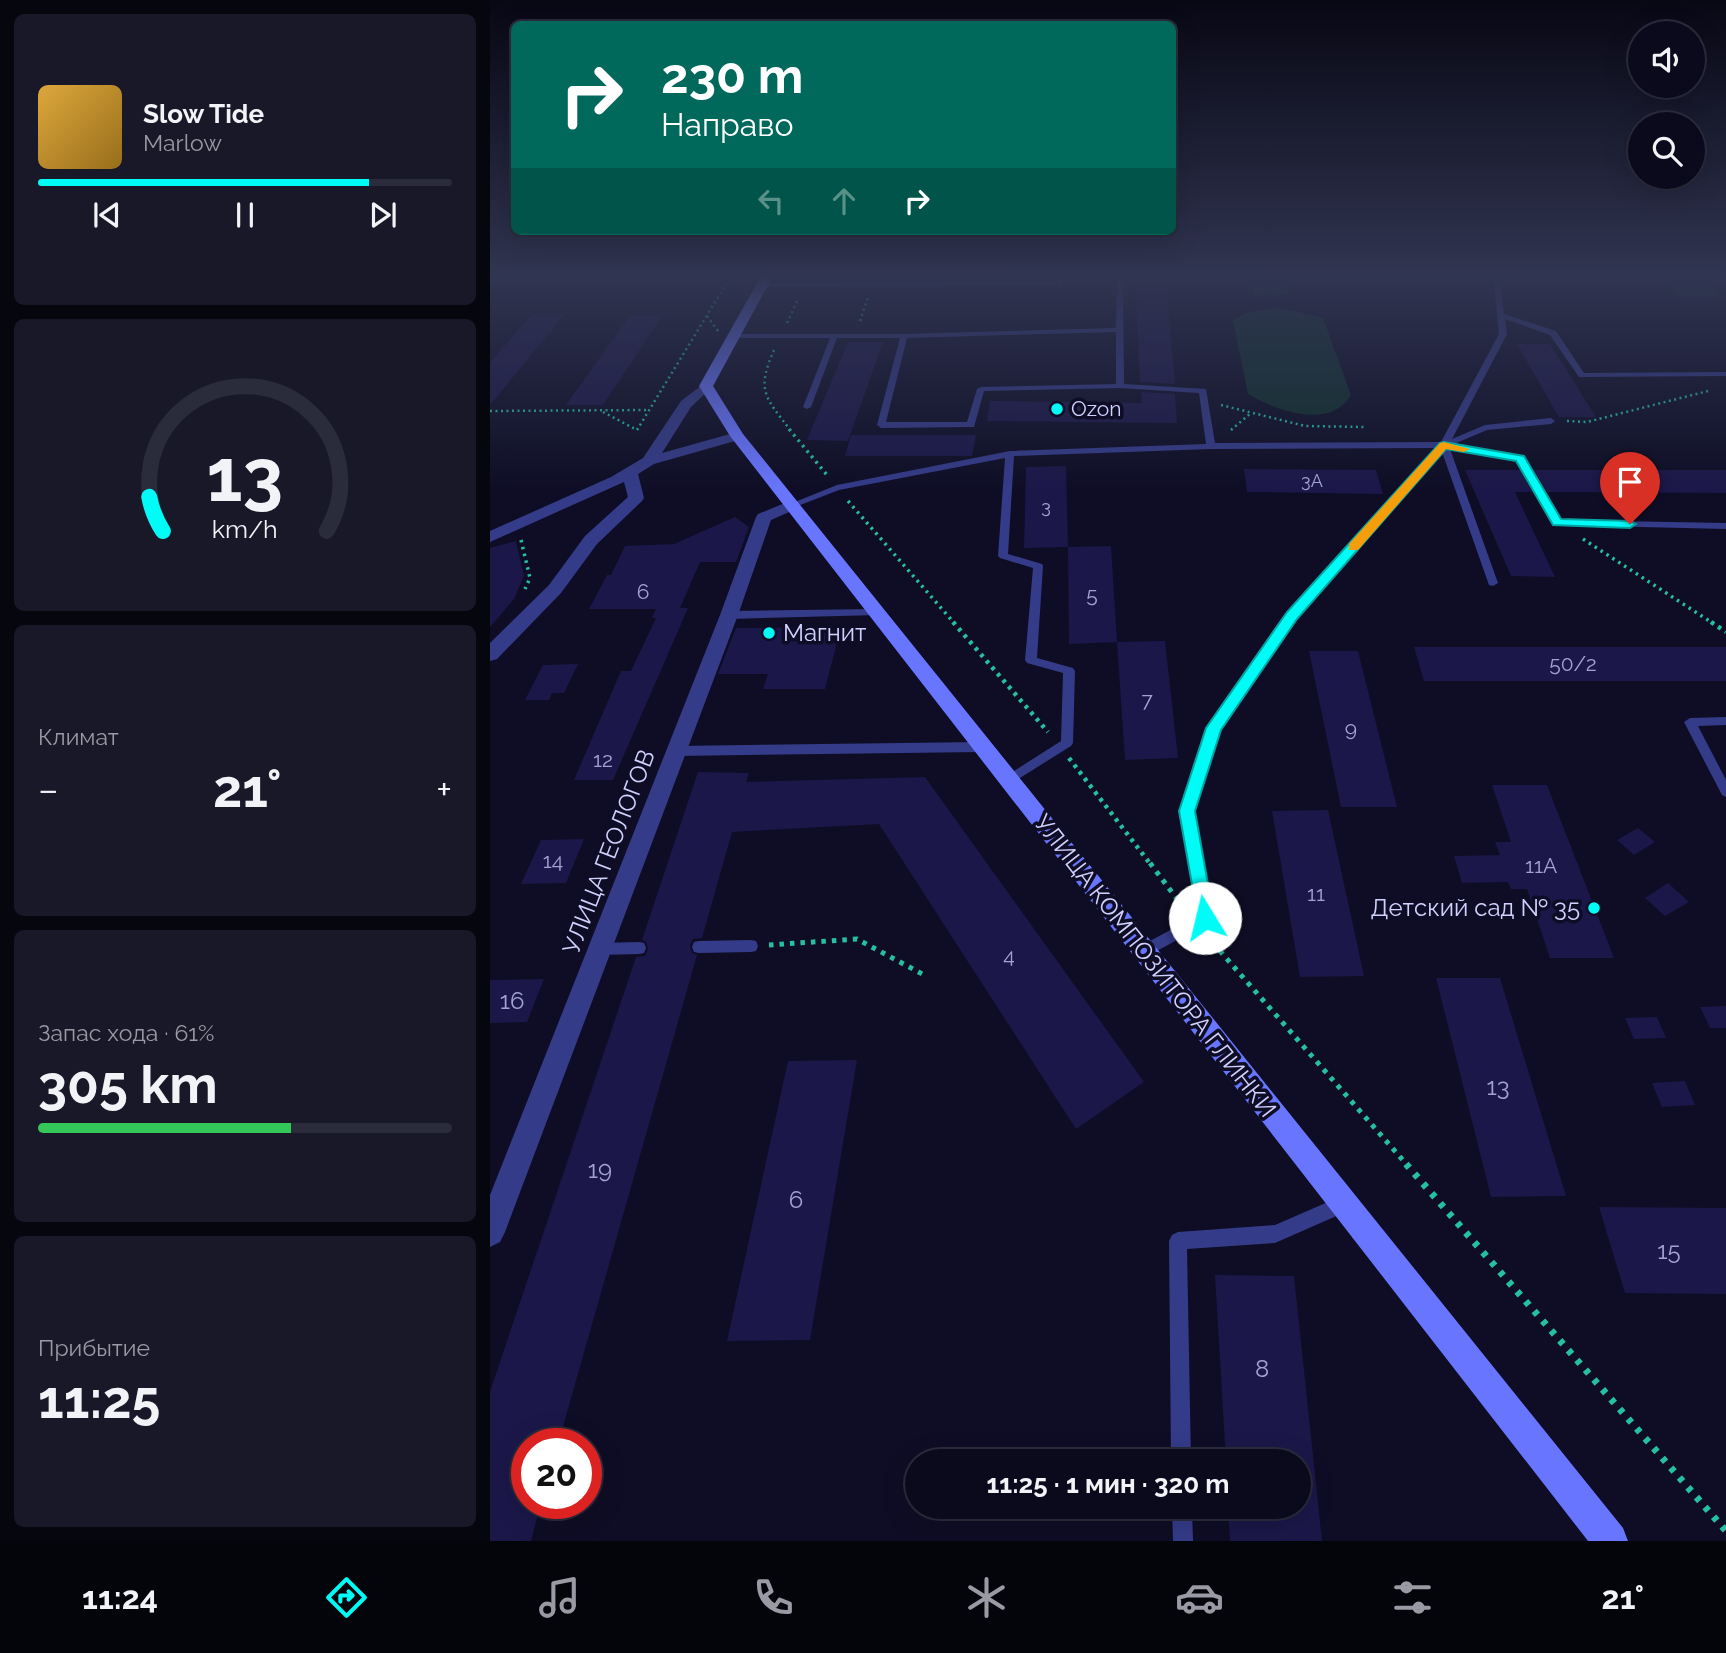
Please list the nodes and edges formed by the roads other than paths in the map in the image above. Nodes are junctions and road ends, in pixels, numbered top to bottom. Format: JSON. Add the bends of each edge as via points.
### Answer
{"nodes":[{"id":1,"x":726,"y":348,"type":"edge"},
{"id":2,"x":830,"y":348,"type":"edge"},
{"id":3,"x":901,"y":348,"type":"edge"},
{"id":4,"x":1120,"y":348,"type":"edge"},
{"id":5,"x":1496,"y":348,"type":"edge"},
{"id":6,"x":1563,"y":348,"type":"edge"},
{"id":7,"x":1726,"y":374,"type":"edge"},
{"id":8,"x":706,"y":386,"type":"junction"},
{"id":9,"x":1120,"y":386,"type":"junction"},
{"id":10,"x":807,"y":407,"type":"dead end"},
{"id":11,"x":1551,"y":421,"type":"road end"},
{"id":12,"x":737,"y":436,"type":"junction"},
{"id":13,"x":1444,"y":445,"type":"junction"},
{"id":14,"x":1211,"y":446,"type":"junction"},
{"id":15,"x":1010,"y":454,"type":"junction"},
{"id":16,"x":649,"y":461,"type":"junction"},
{"id":17,"x":630,"y":473,"type":"junction"},
{"id":18,"x":790,"y":506,"type":"junction"},
{"id":19,"x":1726,"y":526,"type":"edge"},
{"id":20,"x":490,"y":537,"type":"edge"},
{"id":21,"x":1493,"y":583,"type":"dead end"},
{"id":22,"x":874,"y":612,"type":"junction"},
{"id":23,"x":729,"y":615,"type":"junction"},
{"id":24,"x":490,"y":654,"type":"edge"},
{"id":25,"x":1726,"y":721,"type":"edge"},
{"id":26,"x":981,"y":747,"type":"junction"},
{"id":27,"x":676,"y":751,"type":"junction"},
{"id":28,"x":1007,"y":781,"type":"junction"},
{"id":29,"x":1726,"y":792,"type":"edge"},
{"id":30,"x":751,"y":946,"type":"road end"},
{"id":31,"x":699,"y":947,"type":"dead end"},
{"id":32,"x":639,"y":948,"type":"dead end"},
{"id":33,"x":600,"y":949,"type":"junction"},
{"id":34,"x":1144,"y":952,"type":"junction"},
{"id":35,"x":1344,"y":1204,"type":"junction"},
{"id":36,"x":490,"y":1232,"type":"edge"},
{"id":37,"x":1181,"y":1449,"type":"edge"},
{"id":38,"x":1182,"y":1519,"type":"edge"},
{"id":39,"x":1183,"y":1541,"type":"edge"},
{"id":40,"x":1610,"y":1541,"type":"edge"}],
"edges":[{"from":1,"to":8,"type":"street"},
{"from":2,"to":10,"type":"lane"},
{"from":3,"to":9,"type":"lane","via":[[881,425],[971,425],[981,389]]},
{"from":4,"to":9,"type":"lane"},
{"from":5,"to":13,"type":"lane"},
{"from":6,"to":7,"type":"lane","via":[[1582,375]]},
{"from":8,"to":12,"type":"street","name":"УЛИЦА КОМПОЗИТОРА ГЛИНКИ"},
{"from":8,"to":16,"type":"street","via":[[686,404]]},
{"from":9,"to":14,"type":"lane","via":[[1203,391]]},
{"from":11,"to":13,"type":"lane","via":[[1485,428]]},
{"from":12,"to":16,"type":"street"},
{"from":12,"to":18,"type":"street","name":"УЛИЦА КОМПОЗИТОРА ГЛИНКИ"},
{"from":13,"to":14,"type":"lane"},
{"from":13,"to":19,"type":"lane","via":[[1520,458],[1557,523]]},
{"from":13,"to":21,"type":"lane"},
{"from":13,"to":34,"type":"lane","via":[[1292,616],[1213,728],[1187,811],[1205,918]]},
{"from":14,"to":15,"type":"lane"},
{"from":15,"to":18,"type":"lane","via":[[837,488]]},
{"from":15,"to":28,"type":"lane","via":[[1003,556],[1038,566],[1031,660],[1069,671],[1067,743]]},
{"from":16,"to":17,"type":"street"},
{"from":17,"to":20,"type":"street"},
{"from":17,"to":24,"type":"street","via":[[636,498],[591,540],[555,589]]},
{"from":18,"to":22,"type":"street","name":"УЛИЦА КОМПОЗИТОРА ГЛИНКИ"},
{"from":18,"to":23,"type":"street","name":"УЛИЦА ГЕОЛОГОВ","via":[[764,517]]},
{"from":22,"to":23,"type":"lane"},
{"from":22,"to":26,"type":"street","name":"УЛИЦА КОМПОЗИТОРА ГЛИНКИ"},
{"from":23,"to":27,"type":"street","name":"УЛИЦА ГЕОЛОГОВ"},
{"from":25,"to":29,"type":"lane","via":[[1690,722]]},
{"from":26,"to":27,"type":"lane"},
{"from":26,"to":28,"type":"street","name":"УЛИЦА КОМПОЗИТОРА ГЛИНКИ"},
{"from":27,"to":33,"type":"street","name":"УЛИЦА ГЕОЛОГОВ"},
{"from":28,"to":34,"type":"street","name":"УЛИЦА КОМПОЗИТОРА ГЛИНКИ"},
{"from":30,"to":31,"type":"lane"},
{"from":32,"to":33,"type":"lane"},
{"from":33,"to":36,"type":"street","name":"УЛИЦА ГЕОЛОГОВ"},
{"from":34,"to":35,"type":"street","name":"УЛИЦА КОМПОЗИТОРА ГЛИНКИ"},
{"from":35,"to":37,"type":"lane","via":[[1275,1234],[1178,1241]]},
{"from":35,"to":40,"type":"street","name":"УЛИЦА КОМПОЗИТОРА ГЛИНКИ"},
{"from":38,"to":39,"type":"lane"}]}
